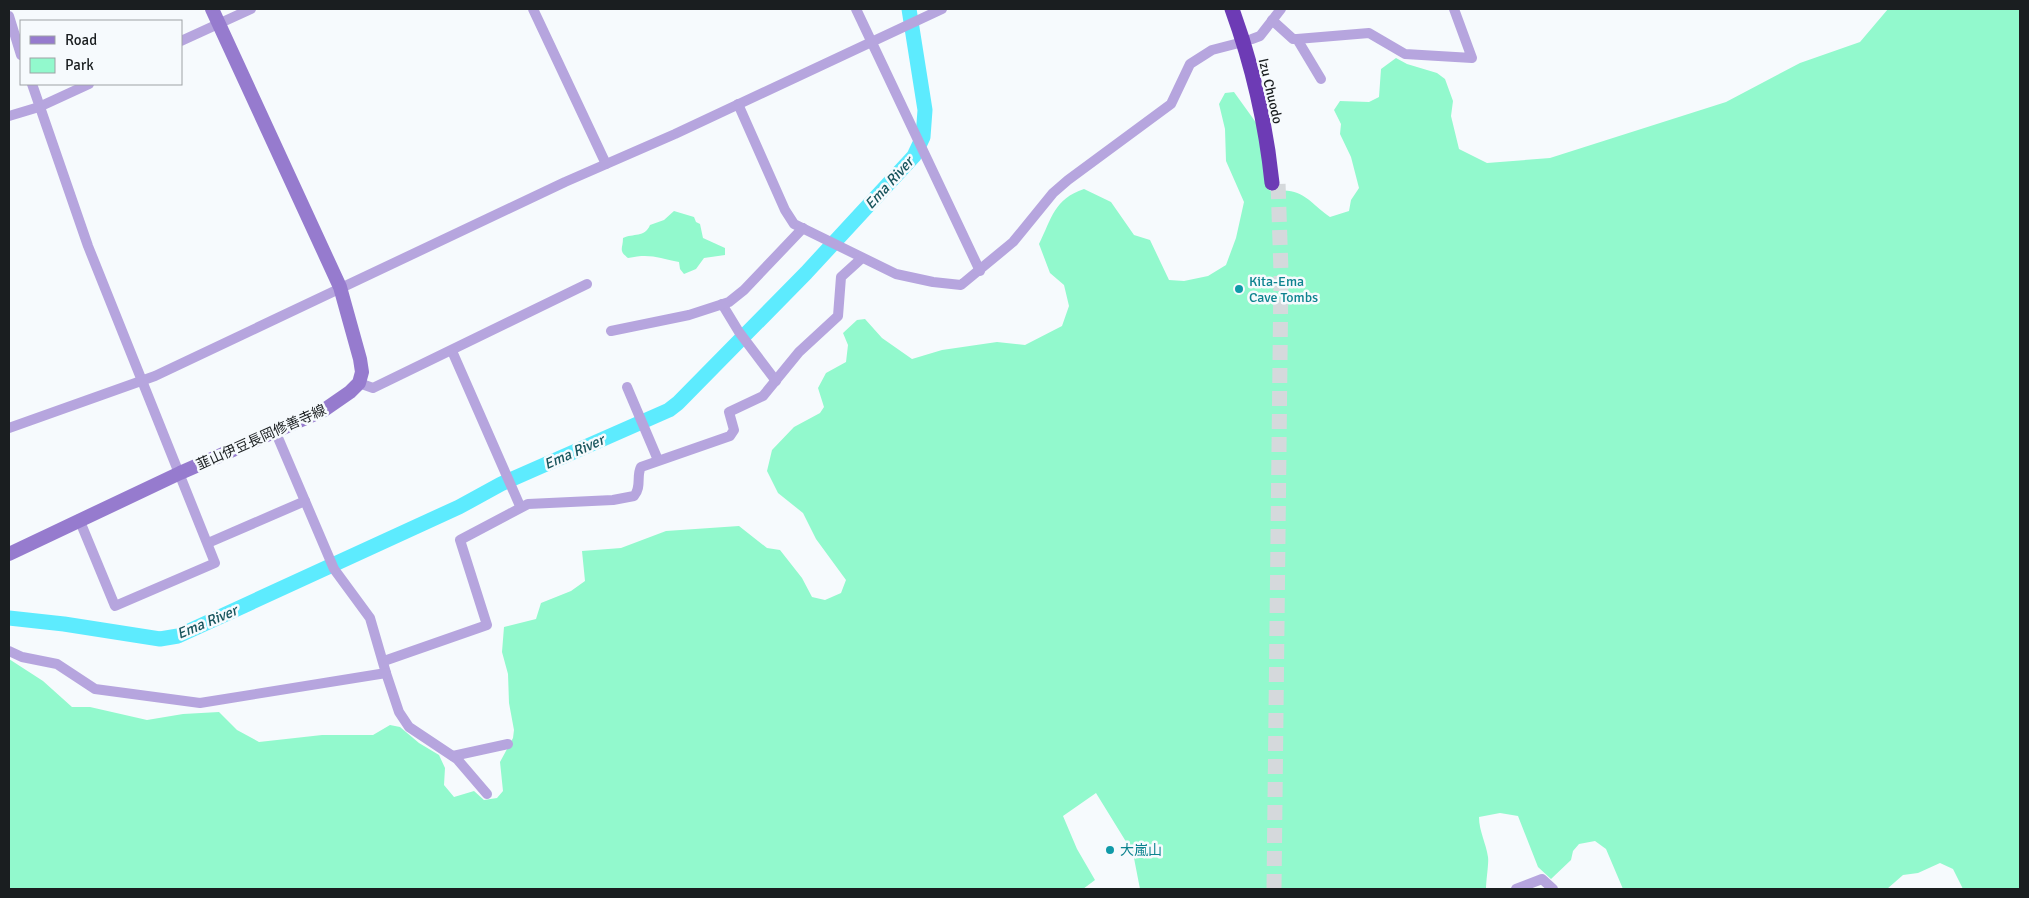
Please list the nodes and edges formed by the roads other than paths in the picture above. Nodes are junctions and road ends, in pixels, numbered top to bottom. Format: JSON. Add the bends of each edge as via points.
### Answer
{"nodes":[{"id":1,"x":212,"y":9,"type":"edge"},
{"id":2,"x":251,"y":9,"type":"edge"},
{"id":3,"x":533,"y":9,"type":"edge"},
{"id":4,"x":856,"y":9,"type":"edge"},
{"id":5,"x":942,"y":9,"type":"edge"},
{"id":6,"x":1232,"y":9,"type":"edge"},
{"id":7,"x":1238,"y":9,"type":"edge"},
{"id":8,"x":1281,"y":9,"type":"edge"},
{"id":9,"x":1454,"y":9,"type":"edge"},
{"id":10,"x":9,"y":16,"type":"edge"},
{"id":11,"x":1272,"y":20,"type":"junction"},
{"id":12,"x":219,"y":24,"type":"junction"},
{"id":13,"x":1252,"y":39,"type":"dead end"},
{"id":14,"x":1297,"y":39,"type":"junction"},
{"id":15,"x":182,"y":41,"type":"edge"},
{"id":16,"x":871,"y":41,"type":"junction"},
{"id":17,"x":1239,"y":43,"type":"dead end"},
{"id":18,"x":20,"y":52,"type":"edge"},
{"id":19,"x":1321,"y":79,"type":"dead end"},
{"id":20,"x":32,"y":85,"type":"edge"},
{"id":21,"x":88,"y":85,"type":"edge"},
{"id":22,"x":738,"y":104,"type":"junction"},
{"id":23,"x":39,"y":107,"type":"junction"},
{"id":24,"x":9,"y":116,"type":"edge"},
{"id":25,"x":606,"y":164,"type":"junction"},
{"id":26,"x":803,"y":228,"type":"junction"},
{"id":27,"x":862,"y":258,"type":"junction"},
{"id":28,"x":980,"y":271,"type":"junction"},
{"id":29,"x":587,"y":284,"type":"dead end"},
{"id":30,"x":340,"y":288,"type":"junction"},
{"id":31,"x":722,"y":304,"type":"junction"},
{"id":32,"x":611,"y":331,"type":"dead end"},
{"id":33,"x":452,"y":351,"type":"junction"},
{"id":34,"x":142,"y":381,"type":"junction"},
{"id":35,"x":776,"y":381,"type":"junction"},
{"id":36,"x":359,"y":382,"type":"junction"},
{"id":37,"x":627,"y":387,"type":"dead end"},
{"id":38,"x":9,"y":428,"type":"edge"},
{"id":39,"x":276,"y":433,"type":"junction"},
{"id":40,"x":658,"y":460,"type":"junction"},
{"id":41,"x":180,"y":473,"type":"junction"},
{"id":42,"x":305,"y":501,"type":"junction"},
{"id":43,"x":520,"y":506,"type":"junction"},
{"id":44,"x":79,"y":519,"type":"junction"},
{"id":45,"x":208,"y":543,"type":"junction"},
{"id":46,"x":9,"y":554,"type":"edge"},
{"id":47,"x":9,"y":651,"type":"edge"},
{"id":48,"x":384,"y":660,"type":"junction"},
{"id":49,"x":386,"y":673,"type":"junction"},
{"id":50,"x":508,"y":744,"type":"dead end"},
{"id":51,"x":454,"y":756,"type":"junction"},
{"id":52,"x":487,"y":794,"type":"dead end"},
{"id":53,"x":1516,"y":889,"type":"edge"},
{"id":54,"x":1553,"y":889,"type":"edge"}],
"edges":[{"from":1,"to":12,"type":"main road"},
{"from":2,"to":12,"type":"street"},
{"from":3,"to":25,"type":"street"},
{"from":4,"to":16,"type":"street"},
{"from":5,"to":16,"type":"street"},
{"from":6,"to":7,"type":"highway","name":"Izu Chuodo","via":[[1240,30],[1275,182],[1259,86]]},
{"from":8,"to":11,"type":"street"},
{"from":9,"to":14,"type":"street","via":[[1472,58],[1405,54],[1369,33]]},
{"from":10,"to":18,"type":"street"},
{"from":11,"to":13,"type":"street","via":[[1260,36]]},
{"from":11,"to":14,"type":"street"},
{"from":12,"to":15,"type":"street"},
{"from":12,"to":30,"type":"main road"},
{"from":14,"to":19,"type":"street"},
{"from":16,"to":22,"type":"street"},
{"from":16,"to":28,"type":"street"},
{"from":17,"to":28,"type":"street","via":[[1212,50],[1190,64],[1171,104],[1060,187],[1012,242]]},
{"from":20,"to":23,"type":"street"},
{"from":21,"to":23,"type":"street"},
{"from":22,"to":25,"type":"street"},
{"from":22,"to":26,"type":"street","via":[[790,219]]},
{"from":23,"to":24,"type":"street"},
{"from":23,"to":34,"type":"street","via":[[88,246]]},
{"from":25,"to":30,"type":"street"},
{"from":26,"to":27,"type":"street"},
{"from":26,"to":31,"type":"street","via":[[744,290]]},
{"from":27,"to":28,"type":"street","via":[[896,274],[955,286],[966,283]]},
{"from":27,"to":35,"type":"street","via":[[841,277],[838,316],[799,352]]},
{"from":29,"to":33,"type":"street"},
{"from":30,"to":34,"type":"street"},
{"from":30,"to":36,"type":"main road","via":[[360,359],[362,372]]},
{"from":31,"to":32,"type":"street","via":[[689,315]]},
{"from":31,"to":35,"type":"street"},
{"from":33,"to":36,"type":"street","via":[[373,388]]},
{"from":33,"to":43,"type":"street"},
{"from":34,"to":38,"type":"street"},
{"from":34,"to":41,"type":"street"},
{"from":35,"to":40,"type":"street","via":[[760,398],[728,412],[734,430],[730,436]]},
{"from":36,"to":39,"type":"main road","name":"韮山伊豆長岡修善寺線","via":[[324,410]]},
{"from":37,"to":40,"type":"street"},
{"from":39,"to":41,"type":"main road","name":"韮山伊豆長岡修善寺線"},
{"from":39,"to":42,"type":"street"},
{"from":40,"to":43,"type":"street","via":[[640,469],[637,494],[630,497],[606,501],[542,501]]},
{"from":41,"to":44,"type":"main road","name":"韮山伊豆長岡修善寺線"},
{"from":41,"to":45,"type":"street"},
{"from":42,"to":45,"type":"street"},
{"from":42,"to":48,"type":"street","via":[[332,564],[368,614]]},
{"from":43,"to":48,"type":"street","via":[[460,540],[487,625]]},
{"from":44,"to":45,"type":"street","via":[[115,606],[215,563]]},
{"from":44,"to":46,"type":"main road","name":"韮山伊豆長岡修善寺線"},
{"from":47,"to":49,"type":"street","via":[[57,664],[95,688],[200,703]]},
{"from":48,"to":49,"type":"street"},
{"from":49,"to":51,"type":"street","via":[[398,712],[408,727]]},
{"from":50,"to":51,"type":"street"},
{"from":51,"to":52,"type":"street"},
{"from":53,"to":54,"type":"street","via":[[1539,879]]}]}
